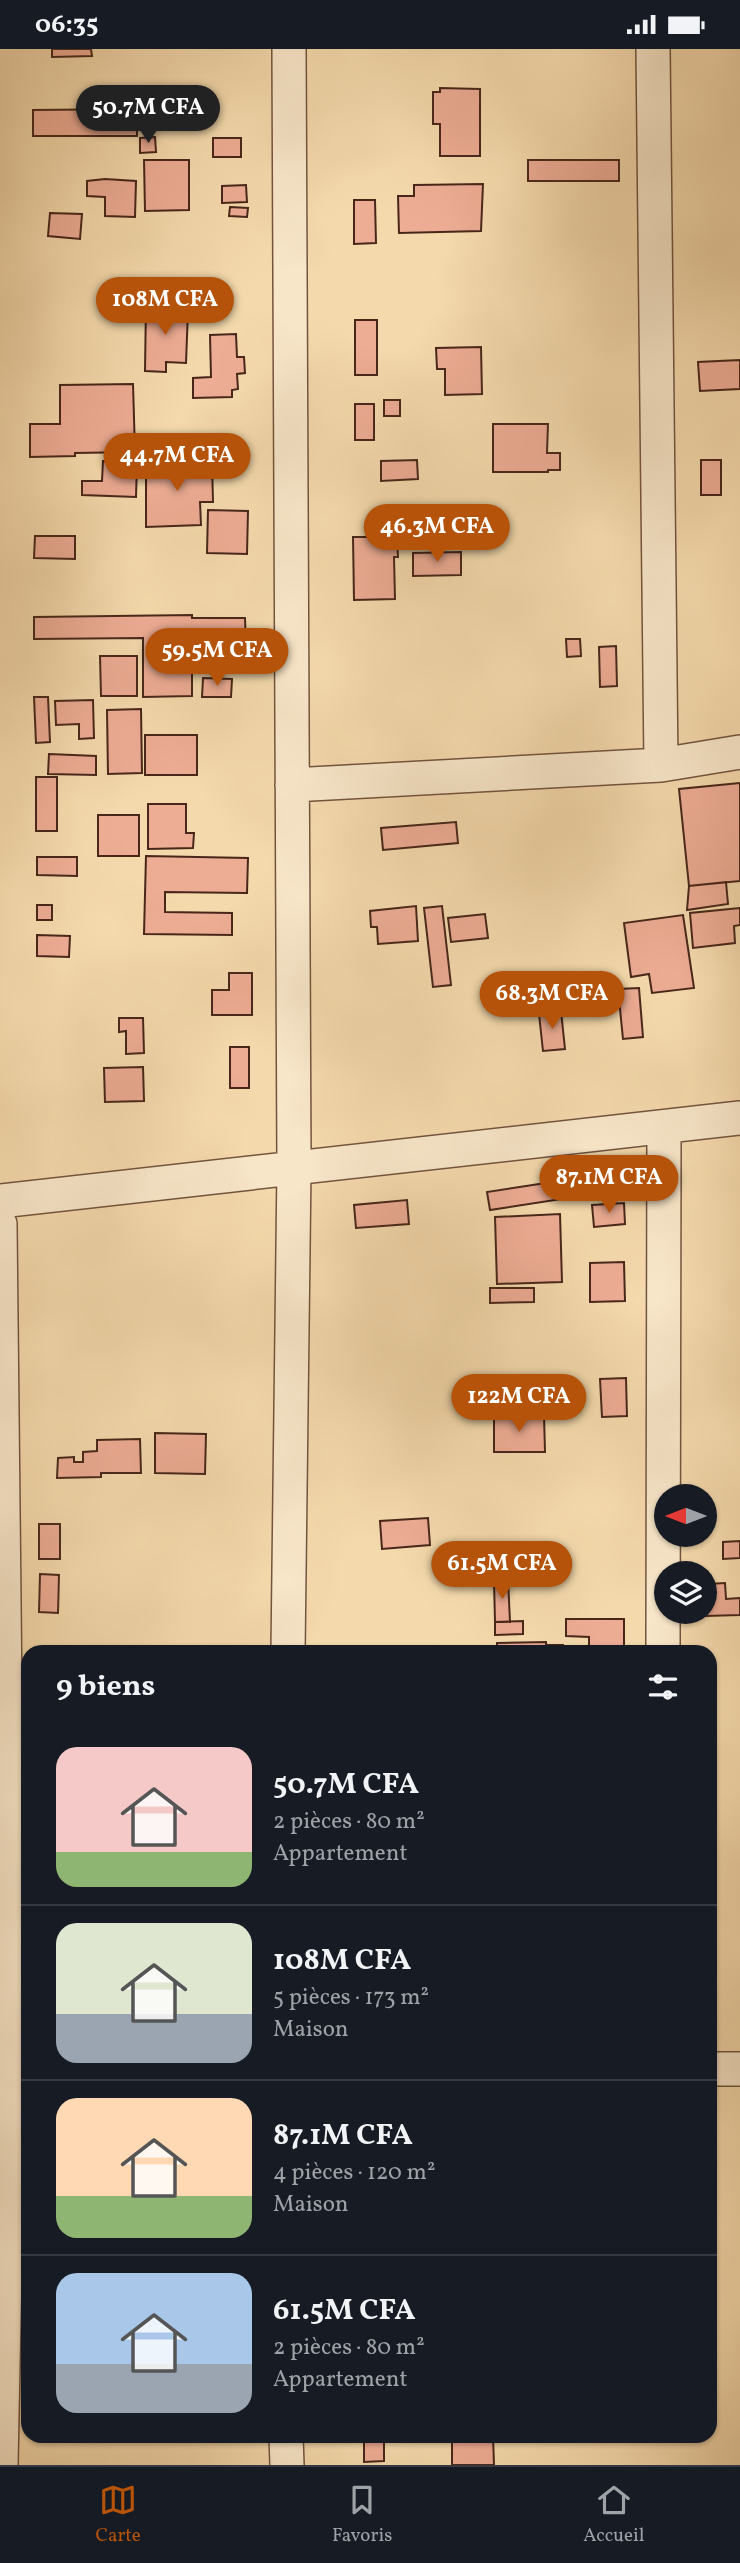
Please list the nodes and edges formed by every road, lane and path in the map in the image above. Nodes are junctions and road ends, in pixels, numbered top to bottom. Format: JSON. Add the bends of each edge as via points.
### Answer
{"nodes":[{"id":1,"x":289,"y":49,"type":"edge"},
{"id":2,"x":653,"y":49,"type":"edge"},
{"id":3,"x":740,"y":752,"type":"edge"},
{"id":4,"x":661,"y":765,"type":"junction"},
{"id":5,"x":292,"y":785,"type":"junction"},
{"id":6,"x":740,"y":1118,"type":"edge"},
{"id":7,"x":664,"y":1127,"type":"junction"},
{"id":8,"x":294,"y":1167,"type":"junction"},
{"id":9,"x":0,"y":1201,"type":"edge"},
{"id":10,"x":0,"y":1224,"type":"edge"},
{"id":11,"x":288,"y":1645,"type":"edge"},
{"id":12,"x":663,"y":1645,"type":"edge"},
{"id":13,"x":717,"y":2069,"type":"edge"},
{"id":14,"x":740,"y":2069,"type":"edge"},
{"id":15,"x":12,"y":2076,"type":"edge"},
{"id":16,"x":286,"y":2443,"type":"edge"},
{"id":17,"x":1,"y":2465,"type":"edge"},
{"id":18,"x":287,"y":2465,"type":"edge"}],
"edges":[{"from":1,"to":5,"type":"street"},
{"from":2,"to":4,"type":"street"},
{"from":3,"to":4,"type":"street"},
{"from":4,"to":5,"type":"street"},
{"from":5,"to":8,"type":"street"},
{"from":6,"to":7,"type":"street"},
{"from":7,"to":8,"type":"street"},
{"from":7,"to":12,"type":"street"},
{"from":8,"to":9,"type":"street"},
{"from":8,"to":11,"type":"street"},
{"from":10,"to":15,"type":"street"},
{"from":13,"to":14,"type":"street"},
{"from":15,"to":17,"type":"street"},
{"from":16,"to":18,"type":"street"}]}
